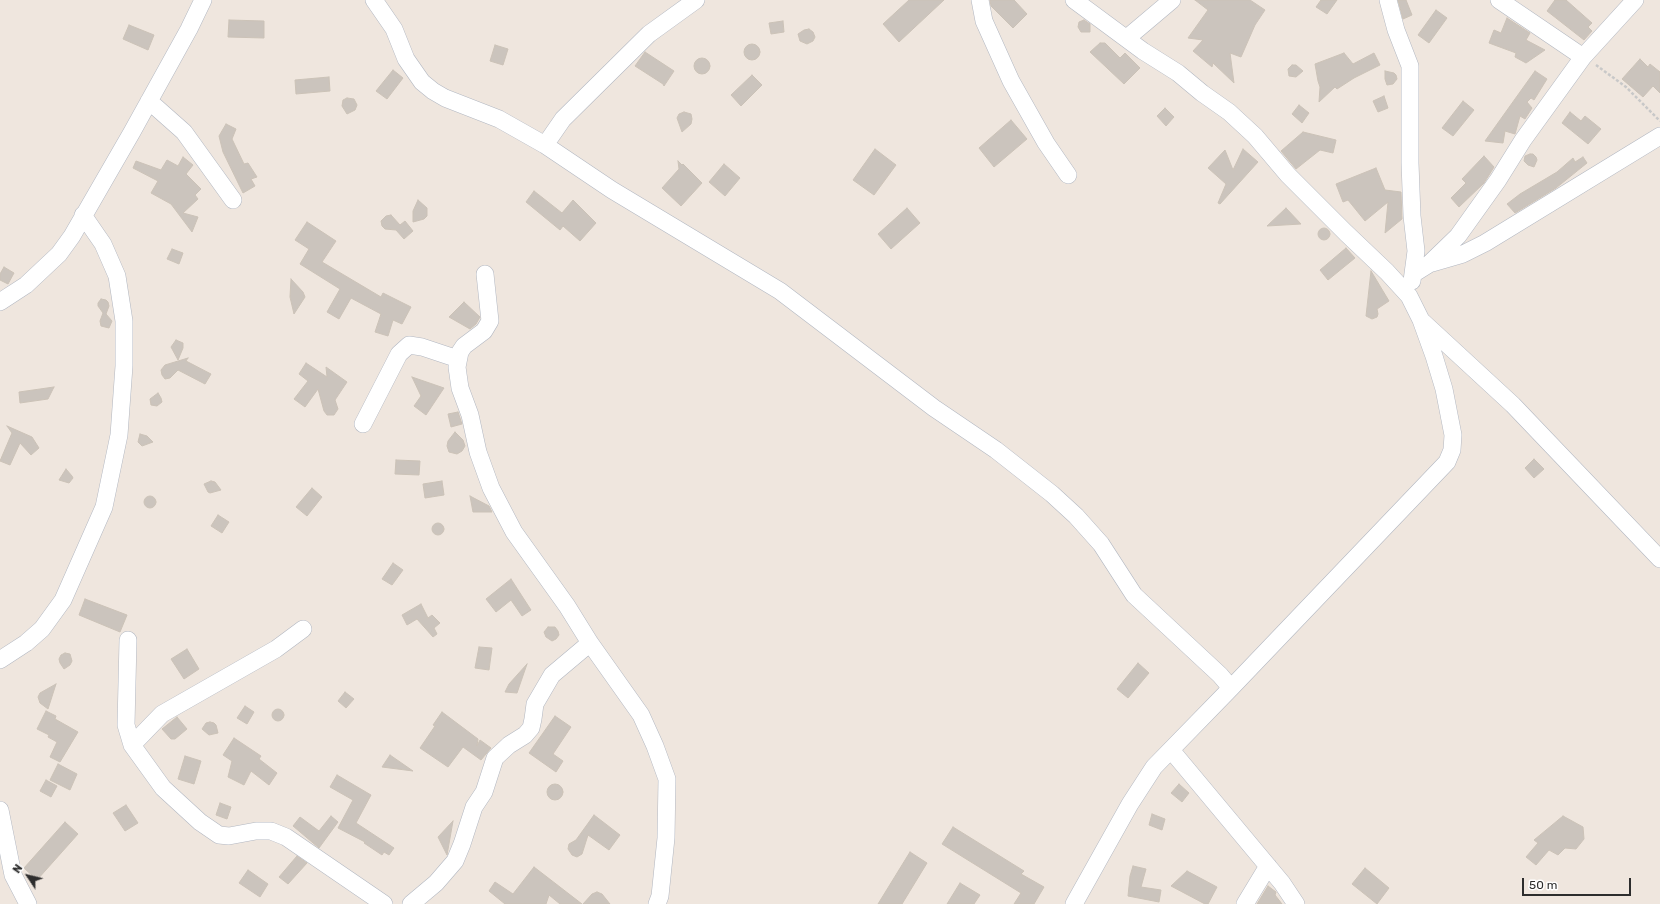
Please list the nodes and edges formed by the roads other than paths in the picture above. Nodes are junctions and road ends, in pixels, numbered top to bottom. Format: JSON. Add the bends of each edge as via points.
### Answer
{"nodes":[{"id":1,"x":203,"y":0,"type":"edge"},
{"id":2,"x":374,"y":0,"type":"edge"},
{"id":3,"x":696,"y":0,"type":"edge"},
{"id":4,"x":980,"y":0,"type":"edge"},
{"id":5,"x":1074,"y":0,"type":"edge"},
{"id":6,"x":1172,"y":0,"type":"edge"},
{"id":7,"x":1388,"y":0,"type":"edge"},
{"id":8,"x":1635,"y":0,"type":"edge"},
{"id":9,"x":1507,"y":2,"type":"edge"},
{"id":10,"x":1127,"y":38,"type":"junction"},
{"id":11,"x":1583,"y":57,"type":"junction"},
{"id":12,"x":149,"y":101,"type":"junction"},
{"id":13,"x":1660,"y":136,"type":"edge"},
{"id":14,"x":545,"y":145,"type":"junction"},
{"id":15,"x":1068,"y":175,"type":"dead end"},
{"id":16,"x":233,"y":200,"type":"dead end"},
{"id":17,"x":83,"y":216,"type":"junction"},
{"id":18,"x":1429,"y":264,"type":"junction"},
{"id":19,"x":485,"y":274,"type":"dead end"},
{"id":20,"x":1413,"y":274,"type":"junction"},
{"id":21,"x":1409,"y":296,"type":"junction"},
{"id":22,"x":0,"y":302,"type":"edge"},
{"id":23,"x":1421,"y":320,"type":"junction"},
{"id":24,"x":458,"y":360,"type":"junction"},
{"id":25,"x":363,"y":424,"type":"dead end"},
{"id":26,"x":1660,"y":559,"type":"edge"},
{"id":27,"x":303,"y":629,"type":"dead end"},
{"id":28,"x":128,"y":640,"type":"dead end"},
{"id":29,"x":590,"y":643,"type":"junction"},
{"id":30,"x":0,"y":660,"type":"edge"},
{"id":31,"x":1232,"y":688,"type":"junction"},
{"id":32,"x":132,"y":745,"type":"junction"},
{"id":33,"x":1171,"y":750,"type":"junction"},
{"id":34,"x":0,"y":810,"type":"edge"},
{"id":35,"x":4,"y":852,"type":"edge"},
{"id":36,"x":1268,"y":866,"type":"junction"},
{"id":37,"x":28,"y":904,"type":"edge"},
{"id":38,"x":384,"y":904,"type":"edge"},
{"id":39,"x":411,"y":904,"type":"edge"},
{"id":40,"x":657,"y":904,"type":"edge"},
{"id":41,"x":1074,"y":904,"type":"edge"},
{"id":42,"x":1245,"y":904,"type":"edge"},
{"id":43,"x":1296,"y":904,"type":"edge"}],
"edges":[{"from":1,"to":12,"type":"street","via":[[190,29]]},
{"from":2,"to":14,"type":"street","via":[[394,29],[406,60],[422,82],[445,98],[499,119]]},
{"from":3,"to":14,"type":"street","via":[[649,34],[563,120]]},
{"from":4,"to":15,"type":"street","via":[[984,21],[1010,81]]},
{"from":5,"to":10,"type":"street"},
{"from":6,"to":10,"type":"street"},
{"from":7,"to":20,"type":"street","via":[[1410,66],[1410,163],[1416,251]]},
{"from":8,"to":11,"type":"street"},
{"from":9,"to":11,"type":"street"},
{"from":10,"to":21,"type":"street","via":[[1178,73],[1250,131],[1288,175]]},
{"from":11,"to":18,"type":"street","via":[[1458,236]]},
{"from":12,"to":16,"type":"street","via":[[184,132]]},
{"from":12,"to":17,"type":"street"},
{"from":13,"to":18,"type":"street","via":[[1485,243],[1463,254]]},
{"from":14,"to":31,"type":"street","via":[[612,190],[780,291],[1052,494],[1101,544],[1134,595]]},
{"from":17,"to":22,"type":"street","via":[[59,254],[26,285]]},
{"from":17,"to":30,"type":"street","via":[[103,244],[117,276],[124,321],[119,435],[104,507],[63,600],[42,629]]},
{"from":18,"to":20,"type":"street"},
{"from":19,"to":24,"type":"street","via":[[490,321],[484,331],[464,346]]},
{"from":20,"to":21,"type":"street"},
{"from":21,"to":23,"type":"street"},
{"from":23,"to":26,"type":"street","via":[[1513,405]]},
{"from":23,"to":31,"type":"street","via":[[1449,412],[1453,435],[1452,450],[1447,462]]},
{"from":24,"to":25,"type":"street","via":[[409,345],[398,354]]},
{"from":24,"to":29,"type":"street","via":[[460,388],[491,488],[514,532]]},
{"from":27,"to":32,"type":"street","via":[[276,649],[162,714]]},
{"from":28,"to":32,"type":"street","via":[[126,725]]},
{"from":29,"to":39,"type":"street","via":[[552,675],[534,704],[531,728],[495,758],[484,792],[474,807],[455,861],[436,883]]},
{"from":29,"to":40,"type":"street","via":[[641,715],[667,779],[666,838]]},
{"from":31,"to":33,"type":"street"},
{"from":32,"to":38,"type":"street","via":[[162,788],[200,822],[219,835],[271,831],[286,837]]},
{"from":33,"to":36,"type":"street"},
{"from":33,"to":41,"type":"street","via":[[1154,767],[1130,804]]},
{"from":34,"to":35,"type":"street"},
{"from":35,"to":37,"type":"street"},
{"from":36,"to":42,"type":"street"},
{"from":36,"to":43,"type":"street"}]}
